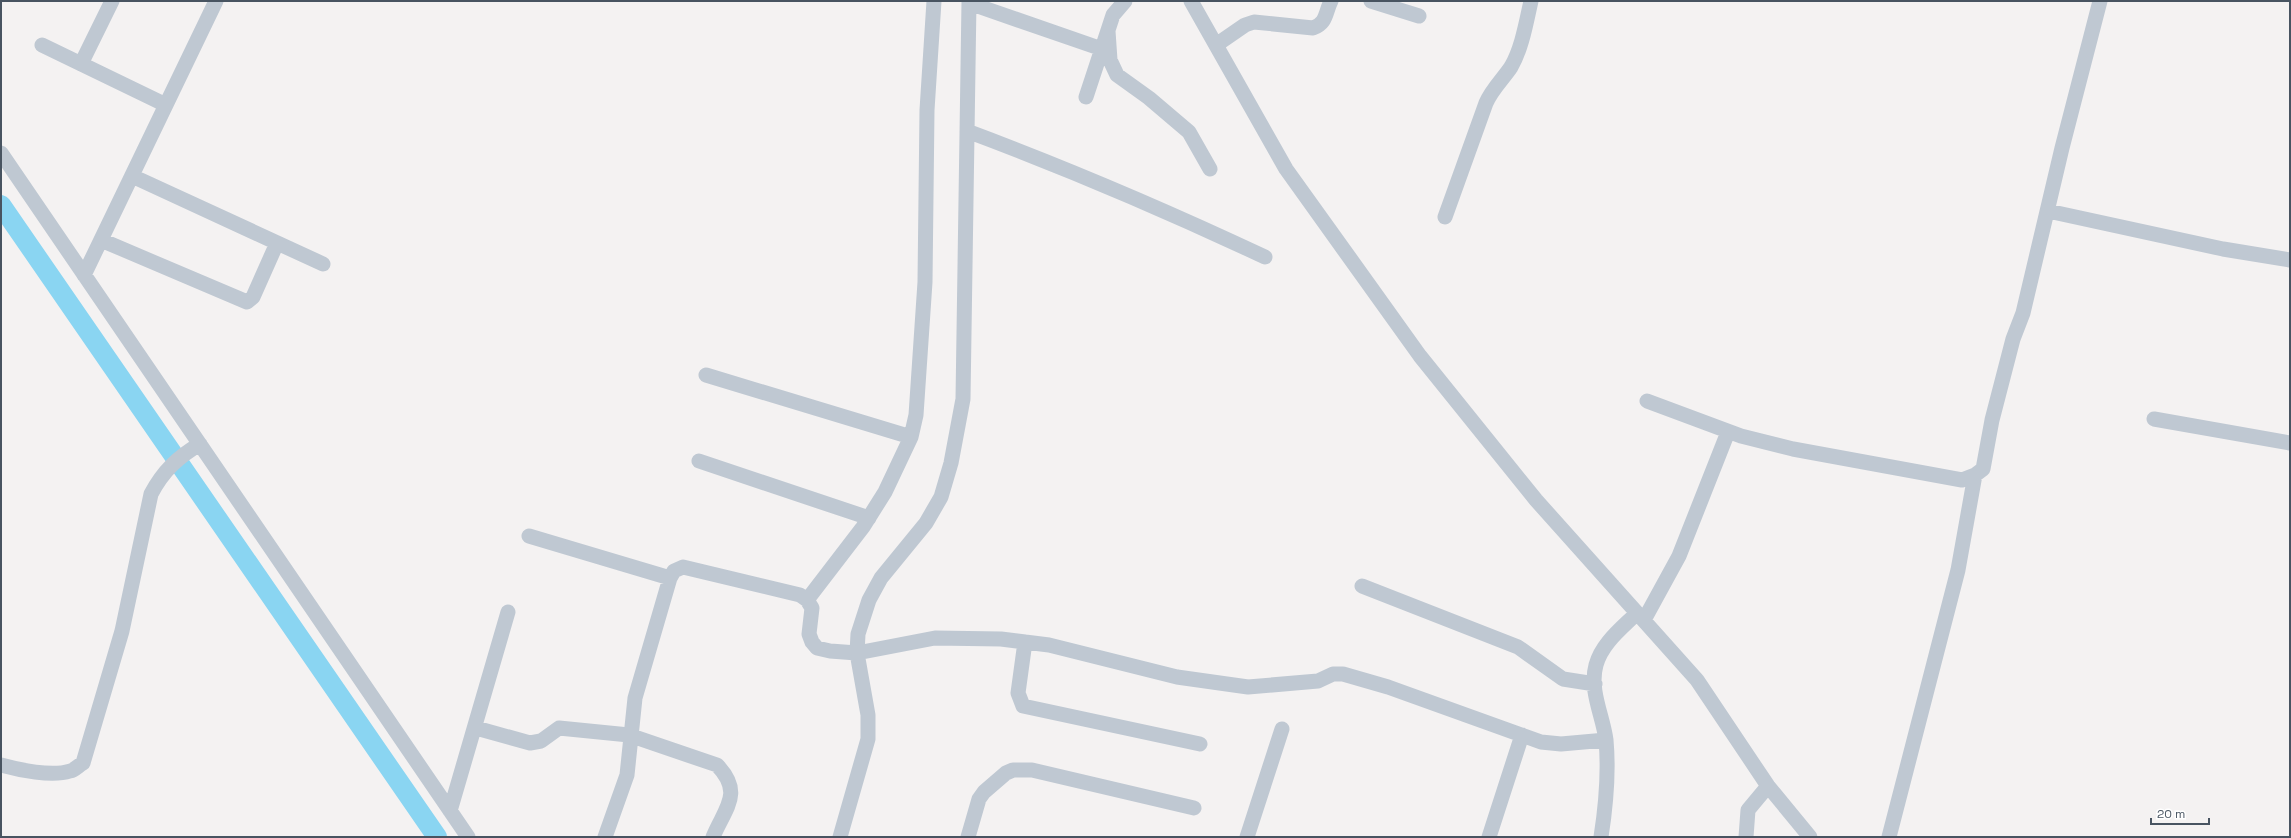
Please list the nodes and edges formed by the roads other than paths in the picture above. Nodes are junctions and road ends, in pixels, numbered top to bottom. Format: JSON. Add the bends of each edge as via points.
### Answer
{"nodes":[{"id":1,"x":112,"y":1,"type":"edge"},
{"id":2,"x":216,"y":1,"type":"edge"},
{"id":3,"x":934,"y":1,"type":"edge"},
{"id":4,"x":1125,"y":1,"type":"edge"},
{"id":5,"x":1191,"y":1,"type":"edge"},
{"id":6,"x":1331,"y":1,"type":"edge"},
{"id":7,"x":1371,"y":1,"type":"edge"},
{"id":8,"x":1531,"y":1,"type":"edge"},
{"id":9,"x":2100,"y":1,"type":"edge"},
{"id":10,"x":969,"y":2,"type":"edge"},
{"id":11,"x":1419,"y":16,"type":"dead end"},
{"id":12,"x":1108,"y":31,"type":"junction"},
{"id":13,"x":42,"y":45,"type":"dead end"},
{"id":14,"x":1216,"y":45,"type":"junction"},
{"id":15,"x":1102,"y":49,"type":"junction"},
{"id":16,"x":81,"y":64,"type":"junction"},
{"id":17,"x":1086,"y":97,"type":"dead end"},
{"id":18,"x":166,"y":105,"type":"junction"},
{"id":19,"x":967,"y":132,"type":"junction"},
{"id":20,"x":1,"y":153,"type":"edge"},
{"id":21,"x":1210,"y":169,"type":"dead end"},
{"id":22,"x":132,"y":176,"type":"junction"},
{"id":23,"x":2048,"y":211,"type":"junction"},
{"id":24,"x":1445,"y":218,"type":"dead end"},
{"id":25,"x":101,"y":240,"type":"junction"},
{"id":26,"x":277,"y":243,"type":"junction"},
{"id":27,"x":1265,"y":257,"type":"dead end"},
{"id":28,"x":2290,"y":260,"type":"edge"},
{"id":29,"x":323,"y":264,"type":"dead end"},
{"id":30,"x":84,"y":275,"type":"junction"},
{"id":31,"x":706,"y":375,"type":"dead end"},
{"id":32,"x":1647,"y":401,"type":"dead end"},
{"id":33,"x":2154,"y":419,"type":"dead end"},
{"id":34,"x":1728,"y":432,"type":"junction"},
{"id":35,"x":911,"y":437,"type":"junction"},
{"id":36,"x":2290,"y":443,"type":"edge"},
{"id":37,"x":196,"y":446,"type":"junction"},
{"id":38,"x":699,"y":461,"type":"dead end"},
{"id":39,"x":1976,"y":475,"type":"junction"},
{"id":40,"x":868,"y":518,"type":"junction"},
{"id":41,"x":529,"y":536,"type":"dead end"},
{"id":42,"x":670,"y":578,"type":"junction"},
{"id":43,"x":1362,"y":586,"type":"dead end"},
{"id":44,"x":807,"y":600,"type":"junction"},
{"id":45,"x":508,"y":612,"type":"dead end"},
{"id":46,"x":1640,"y":616,"type":"junction"},
{"id":47,"x":1025,"y":642,"type":"junction"},
{"id":48,"x":852,"y":652,"type":"junction"},
{"id":49,"x":1595,"y":684,"type":"junction"},
{"id":50,"x":476,"y":728,"type":"junction"},
{"id":51,"x":1282,"y":729,"type":"dead end"},
{"id":52,"x":629,"y":735,"type":"junction"},
{"id":53,"x":1522,"y":735,"type":"junction"},
{"id":54,"x":1606,"y":740,"type":"junction"},
{"id":55,"x":1200,"y":744,"type":"dead end"},
{"id":56,"x":1,"y":765,"type":"edge"},
{"id":57,"x":1768,"y":786,"type":"junction"},
{"id":58,"x":1194,"y":808,"type":"dead end"},
{"id":59,"x":450,"y":811,"type":"junction"},
{"id":60,"x":468,"y":837,"type":"edge"},
{"id":61,"x":605,"y":837,"type":"edge"},
{"id":62,"x":713,"y":837,"type":"edge"},
{"id":63,"x":840,"y":837,"type":"edge"},
{"id":64,"x":968,"y":837,"type":"edge"},
{"id":65,"x":1247,"y":837,"type":"edge"},
{"id":66,"x":1489,"y":837,"type":"edge"},
{"id":67,"x":1601,"y":837,"type":"edge"},
{"id":68,"x":1746,"y":837,"type":"edge"},
{"id":69,"x":1810,"y":837,"type":"edge"},
{"id":70,"x":1889,"y":837,"type":"edge"}],
"edges":[{"from":1,"to":16,"type":"street"},
{"from":2,"to":18,"type":"street"},
{"from":3,"to":35,"type":"street","via":[[928,110],[925,282],[916,415]]},
{"from":4,"to":12,"type":"street","via":[[1116,9]]},
{"from":5,"to":14,"type":"street"},
{"from":6,"to":14,"type":"street","via":[[1321,25],[1313,28],[1254,22],[1245,25]]},
{"from":7,"to":11,"type":"street"},
{"from":8,"to":24,"type":"street","via":[[1517,55],[1486,103]]},
{"from":9,"to":23,"type":"street"},
{"from":10,"to":15,"type":"street"},
{"from":10,"to":19,"type":"street"},
{"from":12,"to":15,"type":"street"},
{"from":12,"to":21,"type":"street","via":[[1110,60],[1117,75],[1189,132]]},
{"from":13,"to":16,"type":"street"},
{"from":14,"to":46,"type":"street","via":[[1286,169],[1420,356],[1536,500]]},
{"from":15,"to":17,"type":"street"},
{"from":16,"to":18,"type":"street"},
{"from":18,"to":22,"type":"street"},
{"from":19,"to":27,"type":"street","via":[[1059,165]]},
{"from":19,"to":48,"type":"street","via":[[963,399],[951,463],[941,497],[926,523],[881,578],[869,600]]},
{"from":20,"to":30,"type":"street"},
{"from":22,"to":25,"type":"street"},
{"from":22,"to":26,"type":"street"},
{"from":23,"to":28,"type":"street","via":[[2223,249]]},
{"from":23,"to":39,"type":"street","via":[[2023,313],[2013,339],[1992,420],[1983,469]]},
{"from":25,"to":26,"type":"street","via":[[247,302],[253,297]]},
{"from":25,"to":30,"type":"street"},
{"from":26,"to":29,"type":"street"},
{"from":30,"to":37,"type":"street"},
{"from":31,"to":35,"type":"street"},
{"from":32,"to":34,"type":"street"},
{"from":33,"to":36,"type":"street"},
{"from":34,"to":39,"type":"street","via":[[1793,449],[1962,480]]},
{"from":34,"to":46,"type":"street","via":[[1679,556]]},
{"from":35,"to":40,"type":"street","via":[[889,486]]},
{"from":37,"to":56,"type":"street","via":[[169,465],[151,494],[122,631],[84,763],[70,771],[48,773]]},
{"from":37,"to":59,"type":"street"},
{"from":38,"to":40,"type":"street"},
{"from":39,"to":70,"type":"street","via":[[1958,570]]},
{"from":40,"to":44,"type":"street"},
{"from":41,"to":42,"type":"street"},
{"from":42,"to":44,"type":"street","via":[[674,571],[683,567],[696,569]]},
{"from":42,"to":52,"type":"street","via":[[635,698]]},
{"from":43,"to":49,"type":"street","via":[[1518,647],[1563,679]]},
{"from":44,"to":48,"type":"street","via":[[812,608],[809,634],[817,648]]},
{"from":45,"to":50,"type":"street"},
{"from":46,"to":49,"type":"street","via":[[1606,644],[1596,666]]},
{"from":46,"to":57,"type":"street","via":[[1697,680]]},
{"from":47,"to":48,"type":"street","via":[[935,638]]},
{"from":47,"to":53,"type":"street","via":[[1049,645],[1177,677],[1248,687],[1318,681],[1332,674],[1343,674],[1408,694]]},
{"from":47,"to":55,"type":"street","via":[[1018,693],[1023,706]]},
{"from":48,"to":63,"type":"street","via":[[868,715],[868,739]]},
{"from":49,"to":54,"type":"street"},
{"from":50,"to":52,"type":"street","via":[[530,743],[541,741],[559,728]]},
{"from":50,"to":59,"type":"street"},
{"from":51,"to":65,"type":"street"},
{"from":52,"to":61,"type":"street","via":[[626,775]]},
{"from":52,"to":62,"type":"street","via":[[717,765],[727,775],[732,796]]},
{"from":53,"to":54,"type":"street","via":[[1555,744]]},
{"from":53,"to":66,"type":"street"},
{"from":54,"to":67,"type":"street","via":[[1607,799]]},
{"from":57,"to":68,"type":"street","via":[[1748,810]]},
{"from":57,"to":69,"type":"street"},
{"from":58,"to":64,"type":"street","via":[[1032,770],[1014,770],[1006,773],[978,799]]},
{"from":59,"to":60,"type":"street"}]}
